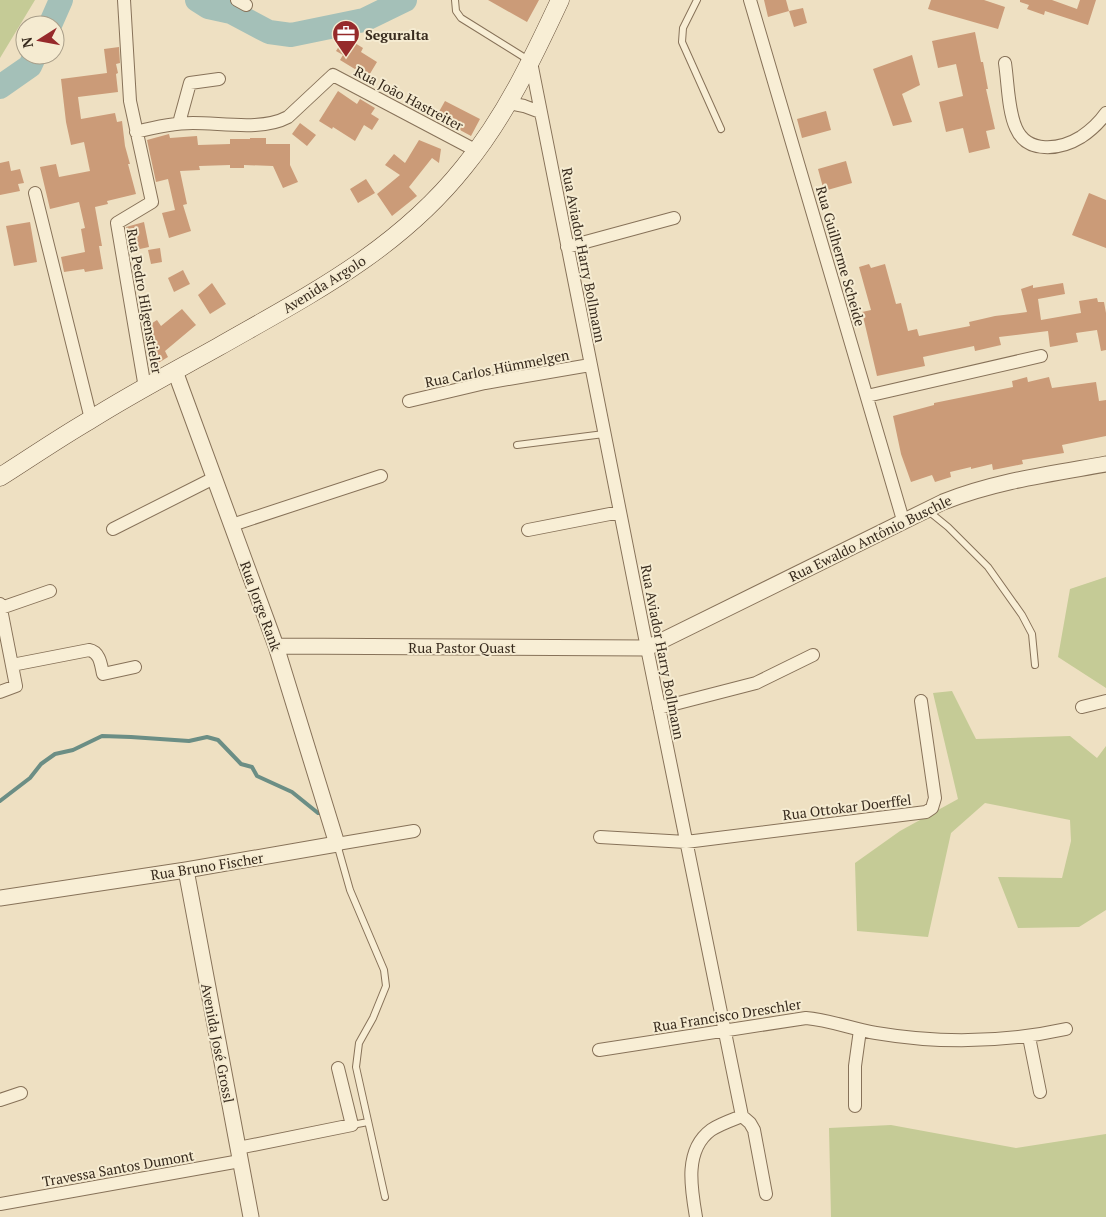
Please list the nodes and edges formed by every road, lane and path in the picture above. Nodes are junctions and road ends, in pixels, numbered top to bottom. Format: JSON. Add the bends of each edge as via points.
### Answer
{"nodes":[{"id":1,"x":124,"y":0,"type":"edge"},
{"id":2,"x":455,"y":0,"type":"edge"},
{"id":3,"x":560,"y":0,"type":"edge"},
{"id":4,"x":697,"y":0,"type":"edge"},
{"id":5,"x":750,"y":0,"type":"edge"},
{"id":6,"x":531,"y":62,"type":"junction"},
{"id":7,"x":1005,"y":63,"type":"dead end"},
{"id":8,"x":218,"y":79,"type":"dead end"},
{"id":9,"x":508,"y":103,"type":"junction"},
{"id":10,"x":540,"y":112,"type":"junction"},
{"id":11,"x":1106,"y":114,"type":"edge"},
{"id":12,"x":179,"y":123,"type":"junction"},
{"id":13,"x":721,"y":130,"type":"dead end"},
{"id":14,"x":136,"y":132,"type":"junction"},
{"id":15,"x":477,"y":151,"type":"junction"},
{"id":16,"x":35,"y":193,"type":"dead end"},
{"id":17,"x":674,"y":218,"type":"dead end"},
{"id":18,"x":567,"y":247,"type":"junction"},
{"id":19,"x":1041,"y":356,"type":"dead end"},
{"id":20,"x":590,"y":365,"type":"junction"},
{"id":21,"x":175,"y":371,"type":"junction"},
{"id":22,"x":145,"y":388,"type":"junction"},
{"id":23,"x":867,"y":396,"type":"junction"},
{"id":24,"x":409,"y":401,"type":"dead end"},
{"id":25,"x":91,"y":419,"type":"junction"},
{"id":26,"x":604,"y":434,"type":"junction"},
{"id":27,"x":517,"y":445,"type":"dead end"},
{"id":28,"x":1106,"y":464,"type":"edge"},
{"id":29,"x":381,"y":476,"type":"dead end"},
{"id":30,"x":0,"y":477,"type":"edge"},
{"id":31,"x":214,"y":478,"type":"junction"},
{"id":32,"x":926,"y":509,"type":"junction"},
{"id":33,"x":620,"y":512,"type":"junction"},
{"id":34,"x":903,"y":520,"type":"junction"},
{"id":35,"x":232,"y":525,"type":"junction"},
{"id":36,"x":113,"y":529,"type":"dead end"},
{"id":37,"x":528,"y":530,"type":"dead end"},
{"id":38,"x":50,"y":592,"type":"dead end"},
{"id":39,"x":0,"y":604,"type":"edge"},
{"id":40,"x":1,"y":608,"type":"edge"},
{"id":41,"x":276,"y":646,"type":"junction"},
{"id":42,"x":647,"y":648,"type":"junction"},
{"id":43,"x":812,"y":655,"type":"dead end"},
{"id":44,"x":12,"y":665,"type":"junction"},
{"id":45,"x":1035,"y":665,"type":"dead end"},
{"id":46,"x":135,"y":667,"type":"dead end"},
{"id":47,"x":0,"y":692,"type":"edge"},
{"id":48,"x":1106,"y":701,"type":"edge"},
{"id":49,"x":921,"y":702,"type":"dead end"},
{"id":50,"x":1082,"y":707,"type":"dead end"},
{"id":51,"x":659,"y":708,"type":"junction"},
{"id":52,"x":414,"y":831,"type":"dead end"},
{"id":53,"x":600,"y":837,"type":"dead end"},
{"id":54,"x":686,"y":842,"type":"junction"},
{"id":55,"x":337,"y":844,"type":"junction"},
{"id":56,"x":186,"y":870,"type":"junction"},
{"id":57,"x":0,"y":898,"type":"edge"},
{"id":58,"x":1066,"y":1029,"type":"dead end"},
{"id":59,"x":726,"y":1030,"type":"junction"},
{"id":60,"x":860,"y":1030,"type":"junction"},
{"id":61,"x":1030,"y":1037,"type":"junction"},
{"id":62,"x":599,"y":1050,"type":"dead end"},
{"id":63,"x":338,"y":1068,"type":"dead end"},
{"id":64,"x":1040,"y":1092,"type":"dead end"},
{"id":65,"x":22,"y":1093,"type":"dead end"},
{"id":66,"x":0,"y":1100,"type":"edge"},
{"id":67,"x":855,"y":1106,"type":"dead end"},
{"id":68,"x":742,"y":1116,"type":"junction"},
{"id":69,"x":368,"y":1122,"type":"junction"},
{"id":70,"x":352,"y":1126,"type":"junction"},
{"id":71,"x":239,"y":1155,"type":"junction"},
{"id":72,"x":766,"y":1194,"type":"dead end"},
{"id":73,"x":385,"y":1197,"type":"dead end"},
{"id":74,"x":0,"y":1204,"type":"edge"},
{"id":75,"x":251,"y":1217,"type":"edge"},
{"id":76,"x":696,"y":1217,"type":"edge"}],
"edges":[{"from":1,"to":14,"type":"street","name":"Rua Pedro Hilgenstieler","via":[[129,89]]},
{"from":2,"to":6,"type":"lane","via":[[456,11],[461,18]]},
{"from":3,"to":6,"type":"main road","name":"Avenida Argolo"},
{"from":4,"to":13,"type":"lane","via":[[683,28],[682,42]]},
{"from":5,"to":23,"type":"street","name":"Rua Guilherme Scheide"},
{"from":6,"to":9,"type":"main road","name":"Avenida Argolo"},
{"from":6,"to":10,"type":"street","name":"Rua Aviador Harry Bollmann"},
{"from":7,"to":11,"type":"street","via":[[1014,124],[1023,139],[1034,146],[1063,145],[1079,138]]},
{"from":8,"to":12,"type":"street","via":[[190,83]]},
{"from":9,"to":10,"type":"street"},
{"from":9,"to":15,"type":"main road","name":"Avenida Argolo"},
{"from":10,"to":18,"type":"street","name":"Rua Aviador Harry Bollmann"},
{"from":12,"to":14,"type":"street","name":"Rua João Hastreiter"},
{"from":12,"to":15,"type":"street","name":"Rua João Hastreiter","via":[[261,125],[280,122],[333,75]]},
{"from":14,"to":22,"type":"street","name":"Rua Pedro Hilgenstieler","via":[[152,202],[117,223]]},
{"from":15,"to":21,"type":"main road","name":"Avenida Argolo","via":[[432,202],[364,261]]},
{"from":16,"to":25,"type":"street"},
{"from":17,"to":18,"type":"street"},
{"from":18,"to":20,"type":"street","name":"Rua Aviador Harry Bollmann"},
{"from":19,"to":23,"type":"street"},
{"from":20,"to":24,"type":"street","name":"Rua Carlos Hümmelgen","via":[[485,382]]},
{"from":20,"to":26,"type":"street","name":"Rua Aviador Harry Bollmann"},
{"from":21,"to":22,"type":"main road","name":"Avenida Argolo"},
{"from":21,"to":31,"type":"street","name":"Rua Jorge Rank"},
{"from":22,"to":25,"type":"main road","name":"Avenida Argolo"},
{"from":23,"to":34,"type":"street","name":"Rua Guilherme Scheide"},
{"from":25,"to":30,"type":"main road","name":"Avenida Argolo"},
{"from":26,"to":27,"type":"lane"},
{"from":26,"to":33,"type":"street","name":"Rua Aviador Harry Bollmann"},
{"from":28,"to":32,"type":"street","name":"Rua Ewaldo Antônio Buschle","via":[[1001,482]]},
{"from":29,"to":35,"type":"street"},
{"from":31,"to":35,"type":"street","name":"Rua Jorge Rank"},
{"from":31,"to":36,"type":"street"},
{"from":32,"to":34,"type":"street","name":"Rua Ewaldo Antônio Buschle"},
{"from":32,"to":45,"type":"lane","via":[[988,567],[1022,615],[1032,634]]},
{"from":33,"to":37,"type":"street"},
{"from":33,"to":42,"type":"street","name":"Rua Aviador Harry Bollmann"},
{"from":34,"to":42,"type":"street","name":"Rua Ewaldo Antônio Buschle"},
{"from":35,"to":41,"type":"street","name":"Rua Jorge Rank"},
{"from":38,"to":40,"type":"street"},
{"from":39,"to":40,"type":"street"},
{"from":40,"to":44,"type":"street"},
{"from":41,"to":42,"type":"street","name":"Rua Pastor Quast"},
{"from":41,"to":55,"type":"street","name":"Rua Jorge Rank"},
{"from":42,"to":51,"type":"street","name":"Rua Aviador Harry Bollmann"},
{"from":43,"to":51,"type":"street","via":[[756,683]]},
{"from":44,"to":46,"type":"street","via":[[89,650],[99,657],[104,674]]},
{"from":44,"to":47,"type":"street","via":[[16,686]]},
{"from":48,"to":50,"type":"street"},
{"from":49,"to":54,"type":"street","name":"Rua Ottokar Doerffel","via":[[935,798],[932,808],[926,812]]},
{"from":51,"to":54,"type":"street","name":"Rua Aviador Harry Bollmann"},
{"from":52,"to":55,"type":"street","name":"Rua Bruno Fischer"},
{"from":53,"to":54,"type":"street"},
{"from":54,"to":59,"type":"street","name":"Rua Aviador Harry Bollmann"},
{"from":55,"to":56,"type":"street","name":"Rua Bruno Fischer"},
{"from":55,"to":69,"type":"lane","via":[[350,890],[384,970],[386,986],[358,1043],[356,1067]]},
{"from":56,"to":57,"type":"street","name":"Rua Bruno Fischer"},
{"from":56,"to":71,"type":"street","name":"Avenida José Grossl"},
{"from":58,"to":61,"type":"street","name":"Rua Francisco Dreschler"},
{"from":59,"to":60,"type":"street","name":"Rua Francisco Dreschler","via":[[806,1018]]},
{"from":59,"to":62,"type":"street","name":"Rua Francisco Dreschler"},
{"from":59,"to":68,"type":"street","name":"Rua Aviador Harry Bollmann"},
{"from":60,"to":61,"type":"street","name":"Rua Francisco Dreschler","via":[[943,1041]]},
{"from":60,"to":67,"type":"street","via":[[855,1066]]},
{"from":61,"to":64,"type":"street"},
{"from":63,"to":70,"type":"street"},
{"from":65,"to":66,"type":"street"},
{"from":68,"to":72,"type":"street","name":"Rua Aviador Harry Bollmann","via":[[754,1130]]},
{"from":68,"to":76,"type":"street","via":[[712,1130],[697,1144],[691,1173]]},
{"from":69,"to":70,"type":"lane"},
{"from":69,"to":73,"type":"lane"},
{"from":70,"to":71,"type":"street","name":"Travessa Santos Dumont"},
{"from":71,"to":74,"type":"street","name":"Travessa Santos Dumont"},
{"from":71,"to":75,"type":"street","name":"Avenida José Grossl"}]}
